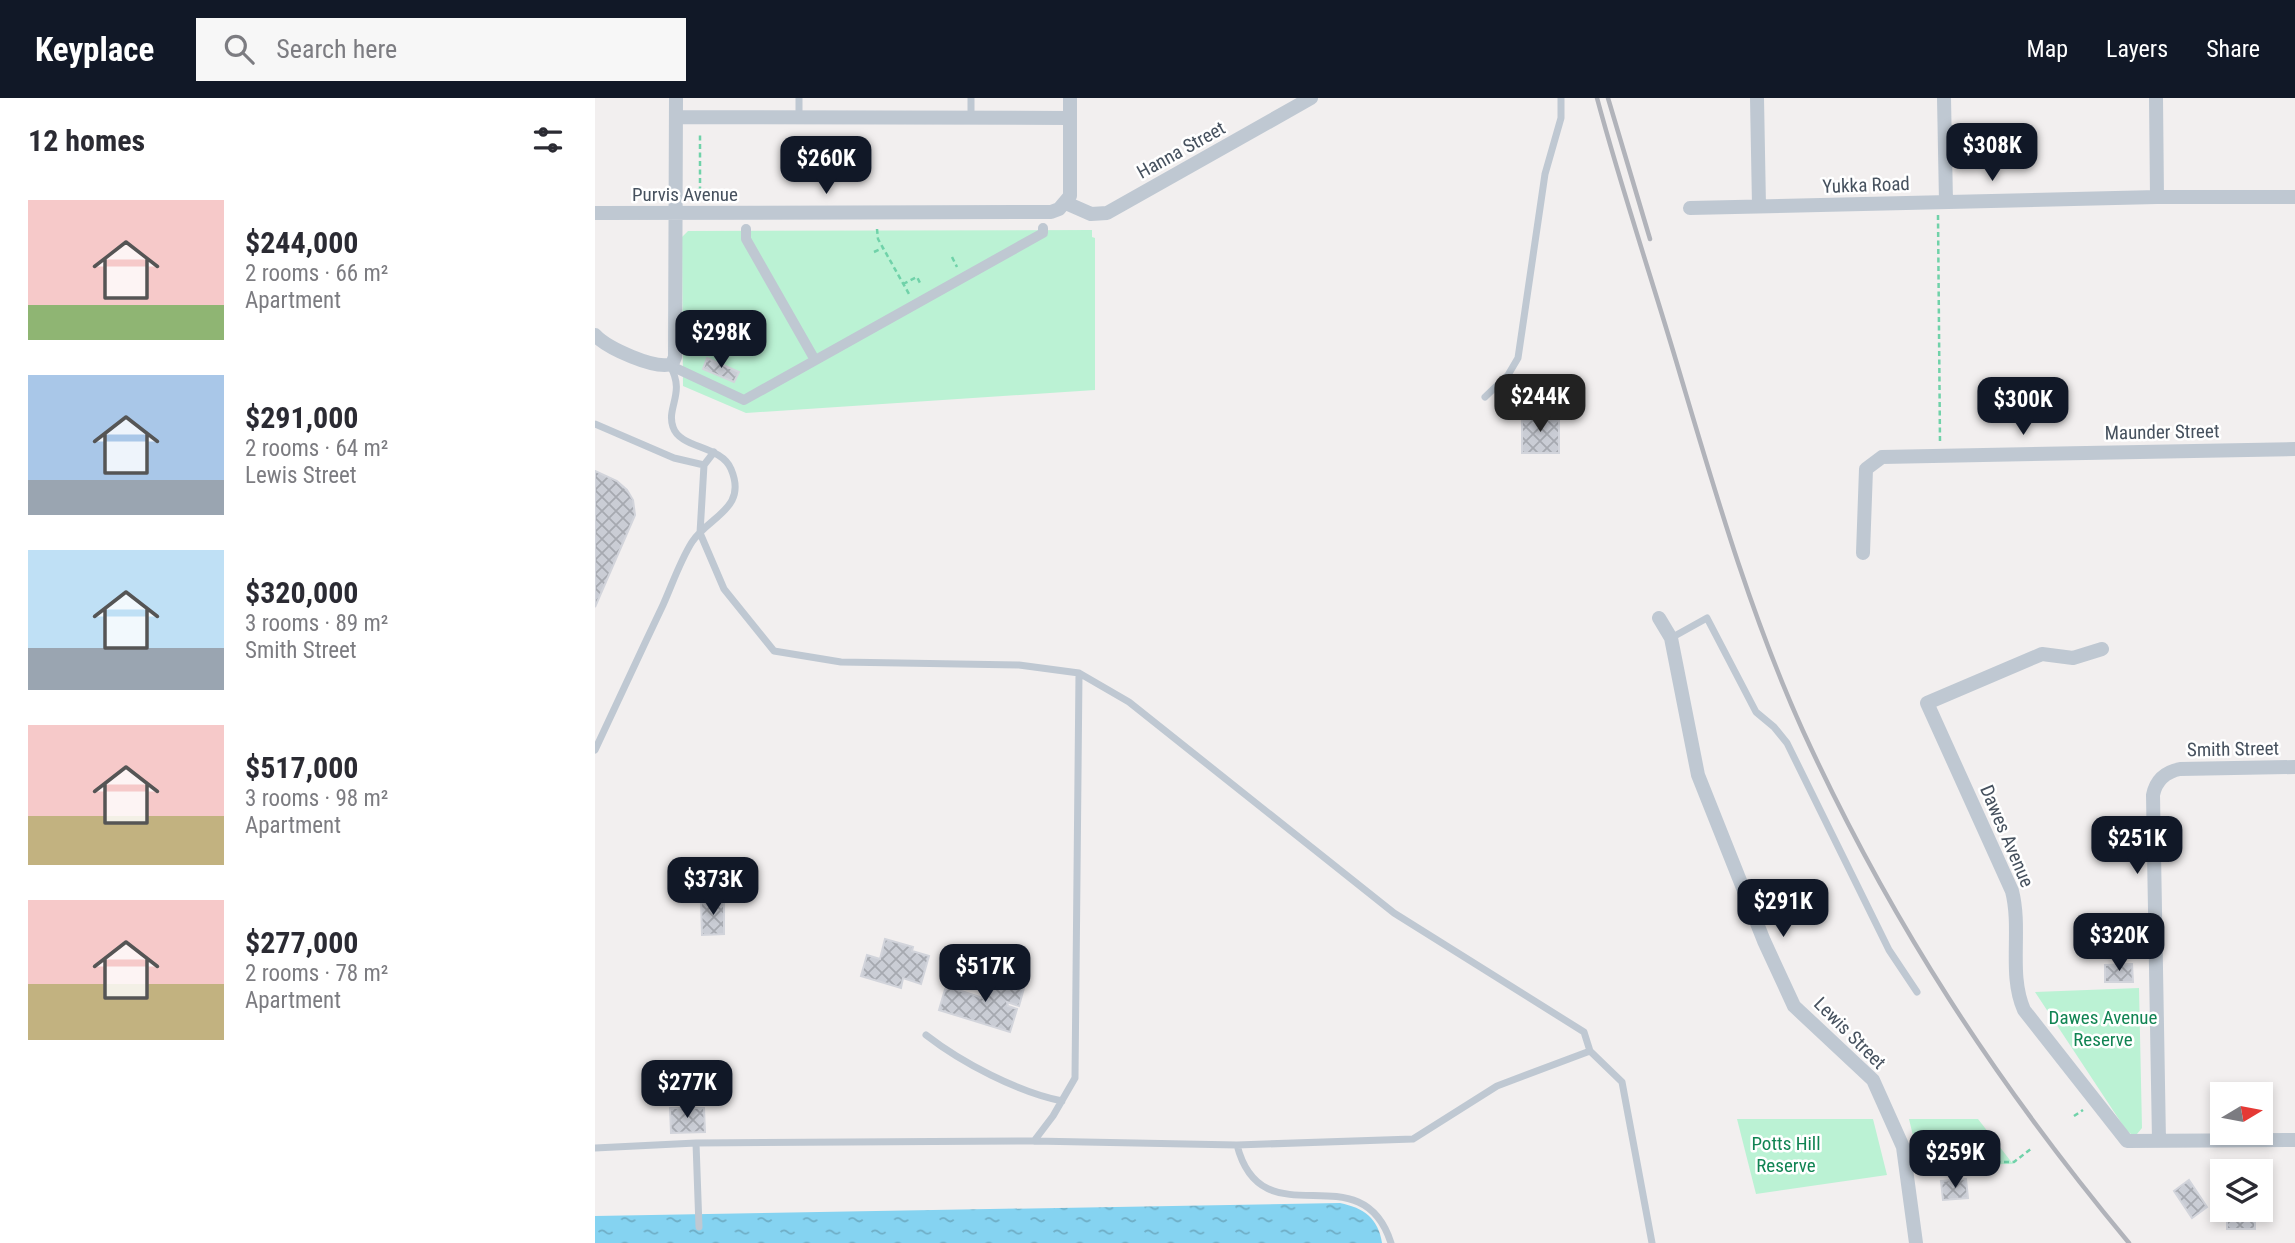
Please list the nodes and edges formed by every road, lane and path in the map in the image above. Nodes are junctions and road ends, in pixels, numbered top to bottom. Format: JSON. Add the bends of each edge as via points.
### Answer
{"nodes":[{"id":1,"x":676,"y":98,"type":"edge"},
{"id":2,"x":799,"y":98,"type":"edge"},
{"id":3,"x":971,"y":98,"type":"edge"},
{"id":4,"x":1070,"y":98,"type":"edge"},
{"id":5,"x":1311,"y":98,"type":"edge"},
{"id":6,"x":1561,"y":98,"type":"edge"},
{"id":7,"x":1757,"y":98,"type":"edge"},
{"id":8,"x":1944,"y":98,"type":"edge"},
{"id":9,"x":2156,"y":98,"type":"edge"},
{"id":10,"x":675,"y":117,"type":"junction"},
{"id":11,"x":799,"y":117,"type":"junction"},
{"id":12,"x":971,"y":118,"type":"junction"},
{"id":13,"x":1070,"y":118,"type":"junction"},
{"id":14,"x":700,"y":128,"type":"dead end"},
{"id":15,"x":700,"y":197,"type":"dead end"},
{"id":16,"x":2157,"y":197,"type":"junction"},
{"id":17,"x":2295,"y":197,"type":"edge"},
{"id":18,"x":1942,"y":202,"type":"junction"},
{"id":19,"x":1066,"y":203,"type":"junction"},
{"id":20,"x":1759,"y":206,"type":"junction"},
{"id":21,"x":1690,"y":208,"type":"dead end"},
{"id":22,"x":595,"y":213,"type":"edge"},
{"id":23,"x":676,"y":213,"type":"junction"},
{"id":24,"x":1043,"y":228,"type":"dead end"},
{"id":25,"x":746,"y":229,"type":"dead end"},
{"id":26,"x":877,"y":229,"type":"dead end"},
{"id":27,"x":883,"y":248,"type":"junction"},
{"id":28,"x":874,"y":252,"type":"dead end"},
{"id":29,"x":903,"y":284,"type":"junction"},
{"id":30,"x":928,"y":297,"type":"junction"},
{"id":31,"x":914,"y":305,"type":"junction"},
{"id":32,"x":595,"y":335,"type":"edge"},
{"id":33,"x":815,"y":360,"type":"junction"},
{"id":34,"x":670,"y":365,"type":"junction"},
{"id":35,"x":1485,"y":397,"type":"dead end"},
{"id":36,"x":595,"y":424,"type":"edge"},
{"id":37,"x":2295,"y":449,"type":"edge"},
{"id":38,"x":714,"y":452,"type":"junction"},
{"id":39,"x":1940,"y":456,"type":"junction"},
{"id":40,"x":704,"y":465,"type":"junction"},
{"id":41,"x":700,"y":533,"type":"junction"},
{"id":42,"x":1863,"y":553,"type":"dead end"},
{"id":43,"x":1659,"y":618,"type":"dead end"},
{"id":44,"x":1671,"y":638,"type":"junction"},
{"id":45,"x":2102,"y":649,"type":"dead end"},
{"id":46,"x":1079,"y":673,"type":"junction"},
{"id":47,"x":595,"y":750,"type":"edge"},
{"id":48,"x":2295,"y":767,"type":"edge"},
{"id":49,"x":1917,"y":992,"type":"dead end"},
{"id":50,"x":926,"y":1035,"type":"dead end"},
{"id":51,"x":1590,"y":1051,"type":"junction"},
{"id":52,"x":1062,"y":1101,"type":"junction"},
{"id":53,"x":2295,"y":1140,"type":"edge"},
{"id":54,"x":1034,"y":1141,"type":"junction"},
{"id":55,"x":2159,"y":1141,"type":"junction"},
{"id":56,"x":696,"y":1143,"type":"junction"},
{"id":57,"x":1237,"y":1145,"type":"junction"},
{"id":58,"x":595,"y":1148,"type":"edge"},
{"id":59,"x":2032,"y":1148,"type":"dead end"},
{"id":60,"x":1906,"y":1165,"type":"junction"},
{"id":61,"x":699,"y":1227,"type":"dead end"},
{"id":62,"x":1391,"y":1243,"type":"edge"},
{"id":63,"x":1652,"y":1243,"type":"edge"},
{"id":64,"x":1916,"y":1243,"type":"edge"}],
"edges":[{"from":1,"to":10,"type":"street"},
{"from":2,"to":11,"type":"lane"},
{"from":3,"to":12,"type":"lane"},
{"from":4,"to":13,"type":"street"},
{"from":5,"to":19,"type":"street","name":"Hanna Street","via":[[1107,213],[1091,214]]},
{"from":6,"to":35,"type":"lane","via":[[1518,358]]},
{"from":7,"to":20,"type":"street"},
{"from":8,"to":18,"type":"street"},
{"from":9,"to":16,"type":"street"},
{"from":10,"to":11,"type":"street"},
{"from":10,"to":23,"type":"street"},
{"from":11,"to":12,"type":"street"},
{"from":12,"to":13,"type":"street"},
{"from":13,"to":19,"type":"street","via":[[1071,188]]},
{"from":14,"to":15,"type":"path"},
{"from":16,"to":17,"type":"street","name":"Yukka Road"},
{"from":16,"to":18,"type":"street","name":"Yukka Road"},
{"from":18,"to":20,"type":"street","name":"Yukka Road"},
{"from":18,"to":39,"type":"path"},
{"from":19,"to":23,"type":"street","name":"Purvis Avenue","via":[[1042,213]]},
{"from":20,"to":21,"type":"street","name":"Yukka Road"},
{"from":22,"to":23,"type":"street","name":"Purvis Avenue"},
{"from":23,"to":34,"type":"street","via":[[676,349]]},
{"from":24,"to":30,"type":"street","via":[[1043,233]]},
{"from":25,"to":33,"type":"street","via":[[746,239]]},
{"from":26,"to":27,"type":"path"},
{"from":27,"to":28,"type":"path"},
{"from":27,"to":29,"type":"path"},
{"from":29,"to":30,"type":"path","via":[[917,277]]},
{"from":29,"to":31,"type":"path"},
{"from":30,"to":31,"type":"street"},
{"from":31,"to":33,"type":"street"},
{"from":32,"to":34,"type":"street","via":[[629,354],[659,366]]},
{"from":33,"to":34,"type":"street","via":[[790,381],[744,400]]},
{"from":34,"to":38,"type":"lane","via":[[677,395],[671,417],[677,436]]},
{"from":36,"to":40,"type":"lane","via":[[674,458]]},
{"from":37,"to":39,"type":"street","name":"Maunder Street"},
{"from":38,"to":40,"type":"lane"},
{"from":38,"to":41,"type":"lane","via":[[730,467],[734,493],[732,504]]},
{"from":39,"to":42,"type":"street","name":"Maunder Street","via":[[1882,457],[1866,470]]},
{"from":40,"to":41,"type":"lane"},
{"from":41,"to":46,"type":"lane","via":[[724,589],[774,651],[841,662],[1019,665]]},
{"from":41,"to":47,"type":"lane"},
{"from":43,"to":44,"type":"street","name":"Lewis Street"},
{"from":44,"to":49,"type":"lane","via":[[1707,618],[1756,712],[1787,743],[1889,950]]},
{"from":44,"to":60,"type":"street","name":"Lewis Street","via":[[1698,775],[1764,941],[1794,1006],[1873,1080],[1903,1147]]},
{"from":45,"to":55,"type":"street","name":"Dawes Avenue","via":[[2074,658],[2042,654],[1927,703],[2012,891],[2017,911],[2017,995],[2024,1010],[2127,1141]]},
{"from":46,"to":51,"type":"lane","via":[[1129,702],[1394,913],[1584,1032]]},
{"from":46,"to":52,"type":"lane","via":[[1075,1078]]},
{"from":48,"to":55,"type":"street","name":"Smith Street","via":[[2180,769],[2166,773],[2155,787]]},
{"from":50,"to":52,"type":"lane","via":[[1018,1088]]},
{"from":51,"to":57,"type":"lane","via":[[1497,1086],[1413,1139]]},
{"from":51,"to":63,"type":"lane","via":[[1622,1082]]},
{"from":52,"to":54,"type":"lane"},
{"from":53,"to":55,"type":"street","name":"Dawes Avenue"},
{"from":54,"to":56,"type":"lane"},
{"from":54,"to":57,"type":"lane"},
{"from":56,"to":58,"type":"lane"},
{"from":56,"to":61,"type":"lane"},
{"from":57,"to":62,"type":"lane","via":[[1249,1174],[1272,1195],[1352,1200],[1373,1210]]},
{"from":59,"to":60,"type":"path","via":[[2014,1162]]},
{"from":60,"to":64,"type":"street","name":"Lewis Street"}]}
